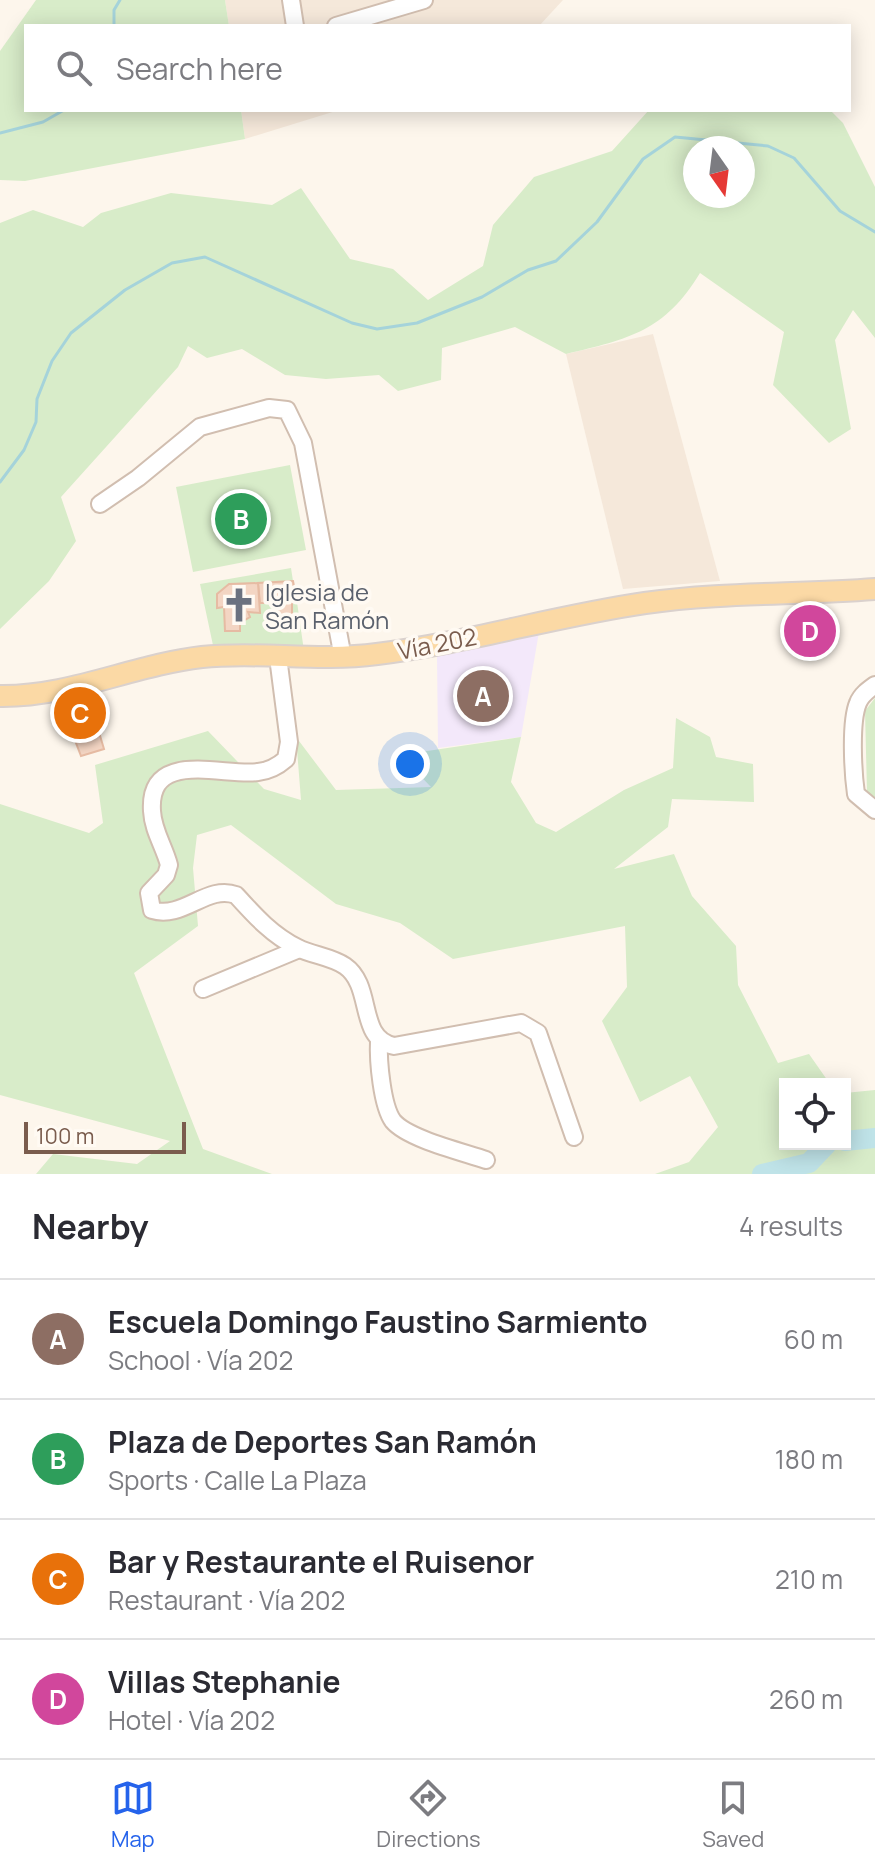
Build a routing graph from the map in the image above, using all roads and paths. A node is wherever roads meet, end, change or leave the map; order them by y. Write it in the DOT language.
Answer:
graph roads {
  1 [pos="291,0"];
  2 [pos="424,0"];
  3 [pos="295,24"];
  4 [pos="343,24"];
  5 [pos="100,504"];
  6 [pos="875,589"];
  7 [pos="278,657"];
  8 [pos="343,658"];
  9 [pos="875,685"];
  10 [pos="0,696"];
  11 [pos="875,810"];
  12 [pos="299,949"];
  13 [pos="203,989"];
  14 [pos="379,1041"];
  15 [pos="574,1137"];
  16 [pos="486,1160"];
  1 -- 3 [label="street"];
  2 -- 4 [label="street"];
  5 -- 8 [label="street"];
  6 -- 8 [label="main road, Vía 202"];
  7 -- 8 [label="main road, Vía 202"];
  7 -- 10 [label="main road, Vía 202"];
  7 -- 12 [label="street"];
  9 -- 11 [label="street"];
  12 -- 13 [label="street"];
  12 -- 14 [label="street"];
  14 -- 15 [label="street"];
  14 -- 16 [label="street"];
}
